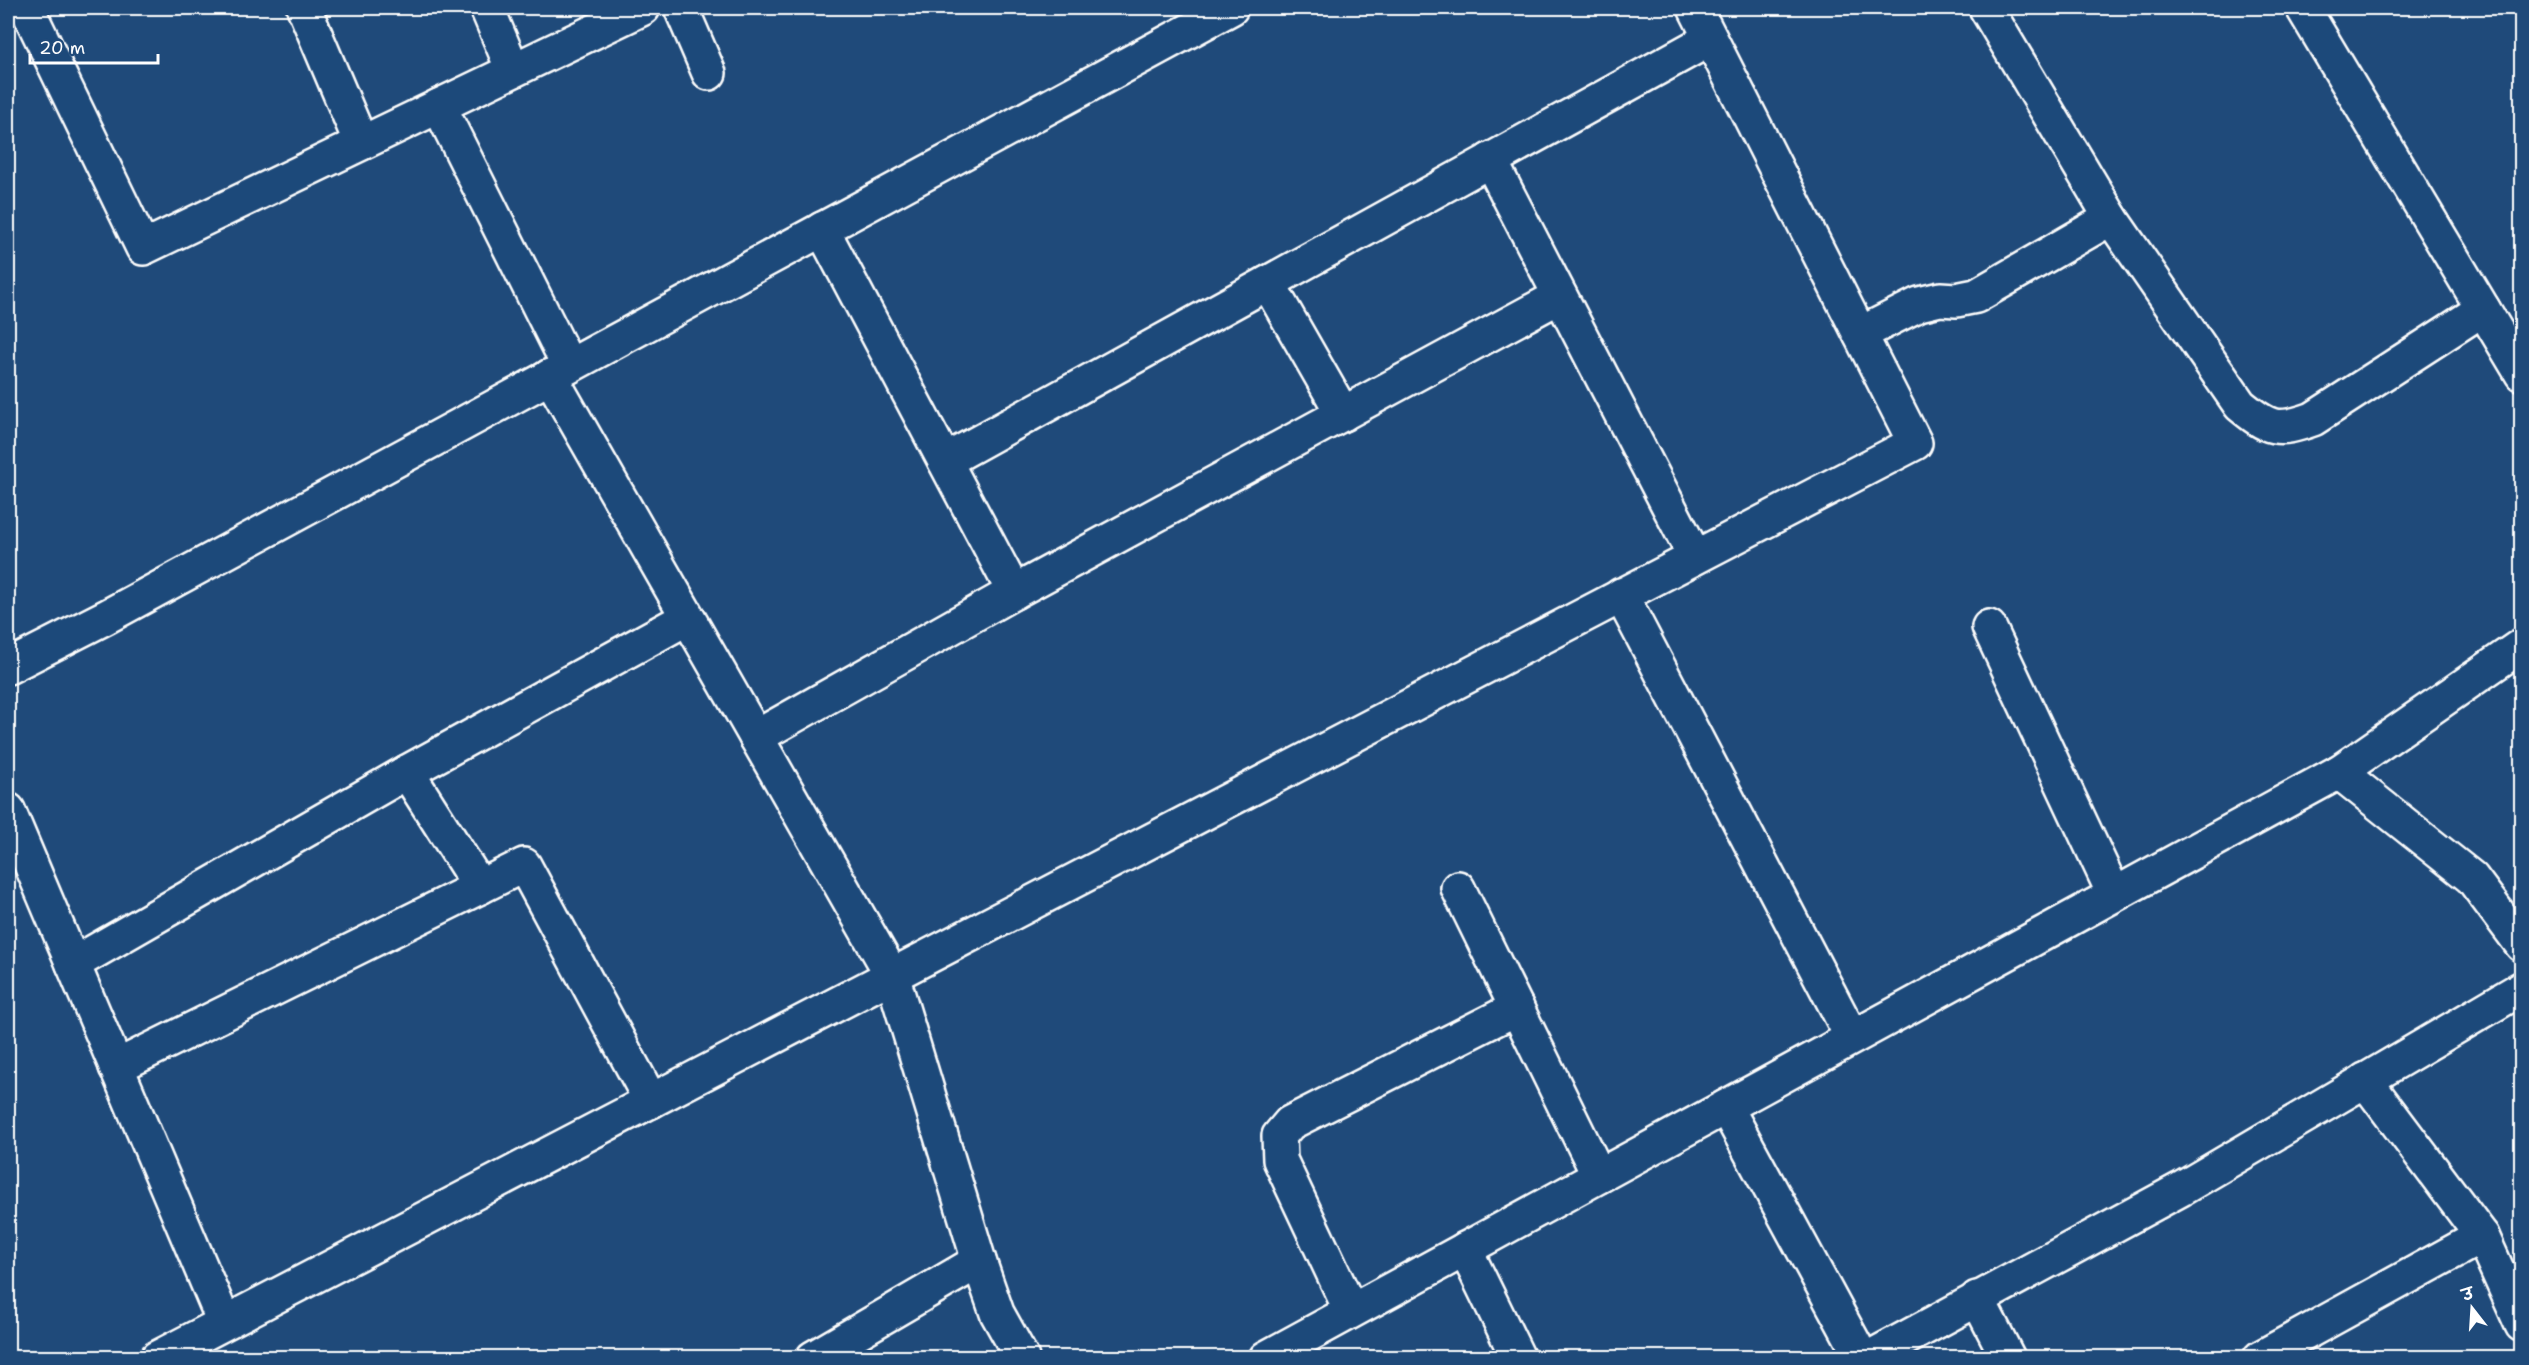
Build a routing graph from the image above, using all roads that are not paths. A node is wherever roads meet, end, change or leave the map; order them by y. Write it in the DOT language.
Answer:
graph roads {
  1 [pos="27,8"];
  2 [pos="304,8"];
  3 [pos="487,8"];
  4 [pos="643,8"];
  5 [pos="681,8"];
  6 [pos="1231,8"];
  7 [pos="1695,8"];
  8 [pos="1986,8"];
  9 [pos="2303,8"];
  10 [pos="1710,39"];
  11 [pos="513,70"];
  12 [pos="710,73"];
  13 [pos="439,106"];
  14 [pos="361,143"];
  15 [pos="1490,160"];
  16 [pos="2111,218"];
  17 [pos="822,229"];
  18 [pos="1268,283"];
  19 [pos="1560,296"];
  20 [pos="2482,309"];
  21 [pos="1860,334"];
  22 [pos="559,371"];
  23 [pos="2522,374"];
  24 [pos="1343,414"];
  25 [pos="945,461"];
  26 [pos="1695,557"];
  27 [pos="1014,592"];
  28 [pos="1621,595"];
  29 [pos="687,618"];
  30 [pos="1989,627"];
  31 [pos="2522,645"];
  32 [pos="8,667"];
  33 [pos="756,738"];
  34 [pos="407,772"];
  35 [pos="2339,772"];
  36 [pos="8,810"];
  37 [pos="480,887"];
  38 [pos="1458,888"];
  39 [pos="2114,894"];
  40 [pos="2522,945"];
  41 [pos="73,964"];
  42 [pos="892,975"];
  43 [pos="2522,988"];
  44 [pos="1516,1008"];
  45 [pos="1852,1037"];
  46 [pos="116,1067"];
  47 [pos="2365,1080"];
  48 [pos="651,1101"];
  49 [pos="1726,1107"];
  50 [pos="1599,1176"];
  51 [pos="2482,1236"];
  52 [pos="1465,1249"];
  53 [pos="979,1261"];
  54 [pos="1977,1298"];
  55 [pos="1351,1311"];
  56 [pos="224,1323"];
  57 [pos="2522,1325"];
  58 [pos="157,1358"];
  59 [pos="813,1358"];
  60 [pos="1022,1358"];
  61 [pos="1266,1358"];
  62 [pos="1518,1358"];
  63 [pos="1862,1358"];
  64 [pos="1869,1358"];
  65 [pos="2008,1358"];
  66 [pos="2260,1358"];
  1 -- 14 [label="street"];
  2 -- 14 [label="street"];
  3 -- 11 [label="street"];
  4 -- 11 [label="street"];
  5 -- 12 [label="street"];
  6 -- 17 [label="street"];
  7 -- 10 [label="street"];
  8 -- 16 [label="street"];
  9 -- 20 [label="street"];
  10 -- 15 [label="street"];
  10 -- 21 [label="street"];
  11 -- 13 [label="street"];
  13 -- 14 [label="street"];
  13 -- 22 [label="street"];
  15 -- 18 [label="street"];
  15 -- 19 [label="street"];
  16 -- 20 [label="street"];
  16 -- 21 [label="street"];
  17 -- 22 [label="street"];
  17 -- 25 [label="street"];
  18 -- 24 [label="street"];
  18 -- 25 [label="street"];
  19 -- 24 [label="street"];
  19 -- 26 [label="street"];
  20 -- 23 [label="street"];
  21 -- 26 [label="street"];
  22 -- 29 [label="street"];
  22 -- 32 [label="street"];
  24 -- 27 [label="street"];
  25 -- 27 [label="street"];
  26 -- 28 [label="street"];
  27 -- 33 [label="street"];
  28 -- 42 [label="street"];
  28 -- 45 [label="street"];
  29 -- 33 [label="street"];
  29 -- 34 [label="street"];
  30 -- 39 [label="street"];
  31 -- 35 [label="street"];
  33 -- 42 [label="street"];
  34 -- 37 [label="street"];
  34 -- 41 [label="street"];
  35 -- 39 [label="street"];
  35 -- 40 [label="street"];
  36 -- 41 [label="street"];
  37 -- 46 [label="street"];
  37 -- 48 [label="street"];
  38 -- 44 [label="street"];
  39 -- 45 [label="street"];
  41 -- 46 [label="street"];
  42 -- 48 [label="street"];
  42 -- 53 [label="street"];
  43 -- 47 [label="street"];
  44 -- 50 [label="street"];
  44 -- 55 [label="street"];
  45 -- 49 [label="street"];
  46 -- 56 [label="street"];
  47 -- 51 [label="street"];
  47 -- 54 [label="street"];
  48 -- 56 [label="street"];
  49 -- 50 [label="street"];
  49 -- 63 [label="street"];
  50 -- 52 [label="street"];
  51 -- 57 [label="street"];
  51 -- 66 [label="street"];
  52 -- 55 [label="street"];
  52 -- 62 [label="street"];
  53 -- 59 [label="street"];
  53 -- 60 [label="street"];
  54 -- 64 [label="street"];
  54 -- 65 [label="street"];
  55 -- 61 [label="street"];
  56 -- 58 [label="street"];
}
